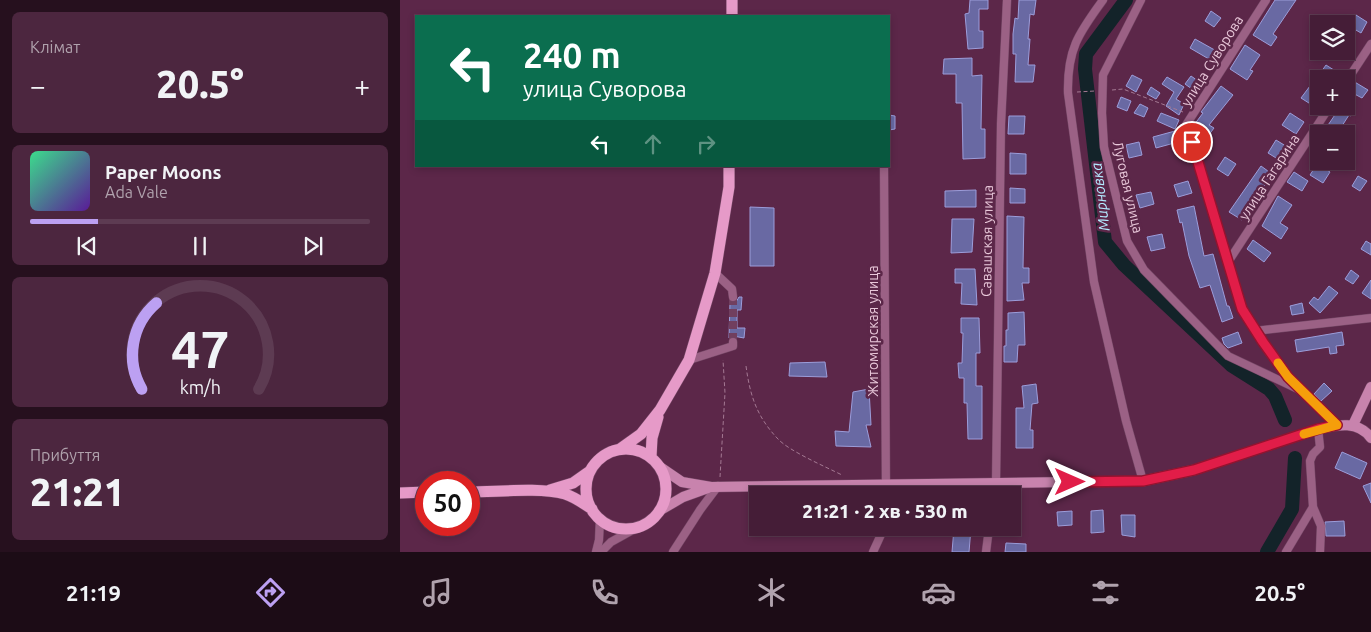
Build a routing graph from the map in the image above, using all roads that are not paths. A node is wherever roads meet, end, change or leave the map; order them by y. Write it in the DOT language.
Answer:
graph roads {
  1 [pos="732,0"];
  2 [pos="1006,0"];
  3 [pos="1103,0"];
  4 [pos="1141,0"];
  5 [pos="1266,0"];
  6 [pos="732,15"];
  7 [pos="1371,44"];
  8 [pos="1354,70"];
  9 [pos="1324,115"];
  10 [pos="729,167"];
  11 [pos="884,167"];
  12 [pos="1228,262"];
  13 [pos="715,273"];
  14 [pos="732,296"];
  15 [pos="1371,318"];
  16 [pos="1255,331"];
  17 [pos="733,342"];
  18 [pos="689,360"];
  19 [pos="1371,387"];
  20 [pos="1304,392"];
  21 [pos="660,410"];
  22 [pos="1337,425"];
  23 [pos="1353,426"];
  24 [pos="1318,429"];
  25 [pos="1371,438"];
  26 [pos="620,449"];
  27 [pos="651,457"];
  28 [pos="660,467"];
  29 [pos="590,471"];
  30 [pos="1143,481"];
  31 [pos="996,483"];
  32 [pos="886,484"];
  33 [pos="715,486"];
  34 [pos="996,486"];
  35 [pos="546,491"];
  36 [pos="415,492"];
  37 [pos="480,492"];
  38 [pos="400,493"];
  39 [pos="1313,507"];
  40 [pos="659,511"];
  41 [pos="596,514"];
  42 [pos="638,527"];
  43 [pos="880,536"];
  44 [pos="988,536"];
  45 [pos="596,552"];
  46 [pos="601,552"];
  47 [pos="673,552"];
  48 [pos="873,552"];
  49 [pos="986,552"];
  50 [pos="1286,552"];
  51 [pos="1320,552"];
  1 -- 6 [label="highway"];
  2 -- 31 [label="street, Савашская улица"];
  3 -- 30 [label="street"];
  4 -- 20 [label="street, Луговая улица"];
  5 -- 12 [label="street, улица Суворова"];
  7 -- 8 [label="street"];
  9 -- 12 [label="street, улица Гагарина"];
  10 -- 13 [label="highway"];
  11 -- 32 [label="street, Житомирская улица"];
  12 -- 16 [label="street, улица Суворова"];
  13 -- 14 [label="street"];
  13 -- 18 [label="highway"];
  15 -- 16 [label="street"];
  16 -- 20 [label="street, улица Суворова"];
  17 -- 18 [label="street"];
  18 -- 21 [label="highway"];
  19 -- 23 [label="main road"];
  20 -- 22 [label="street, улица Суворова"];
  21 -- 26 [label="highway"];
  21 -- 27 [label="highway"];
  22 -- 23 [label="main road"];
  22 -- 24 [label="main road"];
  23 -- 25 [label="main road"];
  24 -- 30 [label="main road"];
  24 -- 39 [label="street"];
  26 -- 27 [label="highway"];
  26 -- 29 [label="highway"];
  27 -- 28 [label="highway"];
  28 -- 33 [label="main road"];
  28 -- 40 [label="highway"];
  29 -- 35 [label="highway"];
  29 -- 41 [label="highway"];
  30 -- 31 [label="main road"];
  31 -- 32 [label="main road"];
  31 -- 34 [label="street, Савашская улица"];
  32 -- 33 [label="main road"];
  33 -- 40 [label="main road"];
  33 -- 47 [label="street"];
  35 -- 37 [label="highway"];
  35 -- 41 [label="highway"];
  36 -- 38 [label="highway"];
  39 -- 50 [label="street"];
  39 -- 51 [label="street"];
  40 -- 42 [label="highway"];
  41 -- 42 [label="highway"];
  41 -- 45 [label="street"];
  42 -- 46 [label="street"];
  43 -- 48 [label="street"];
  44 -- 49 [label="street"];
}
